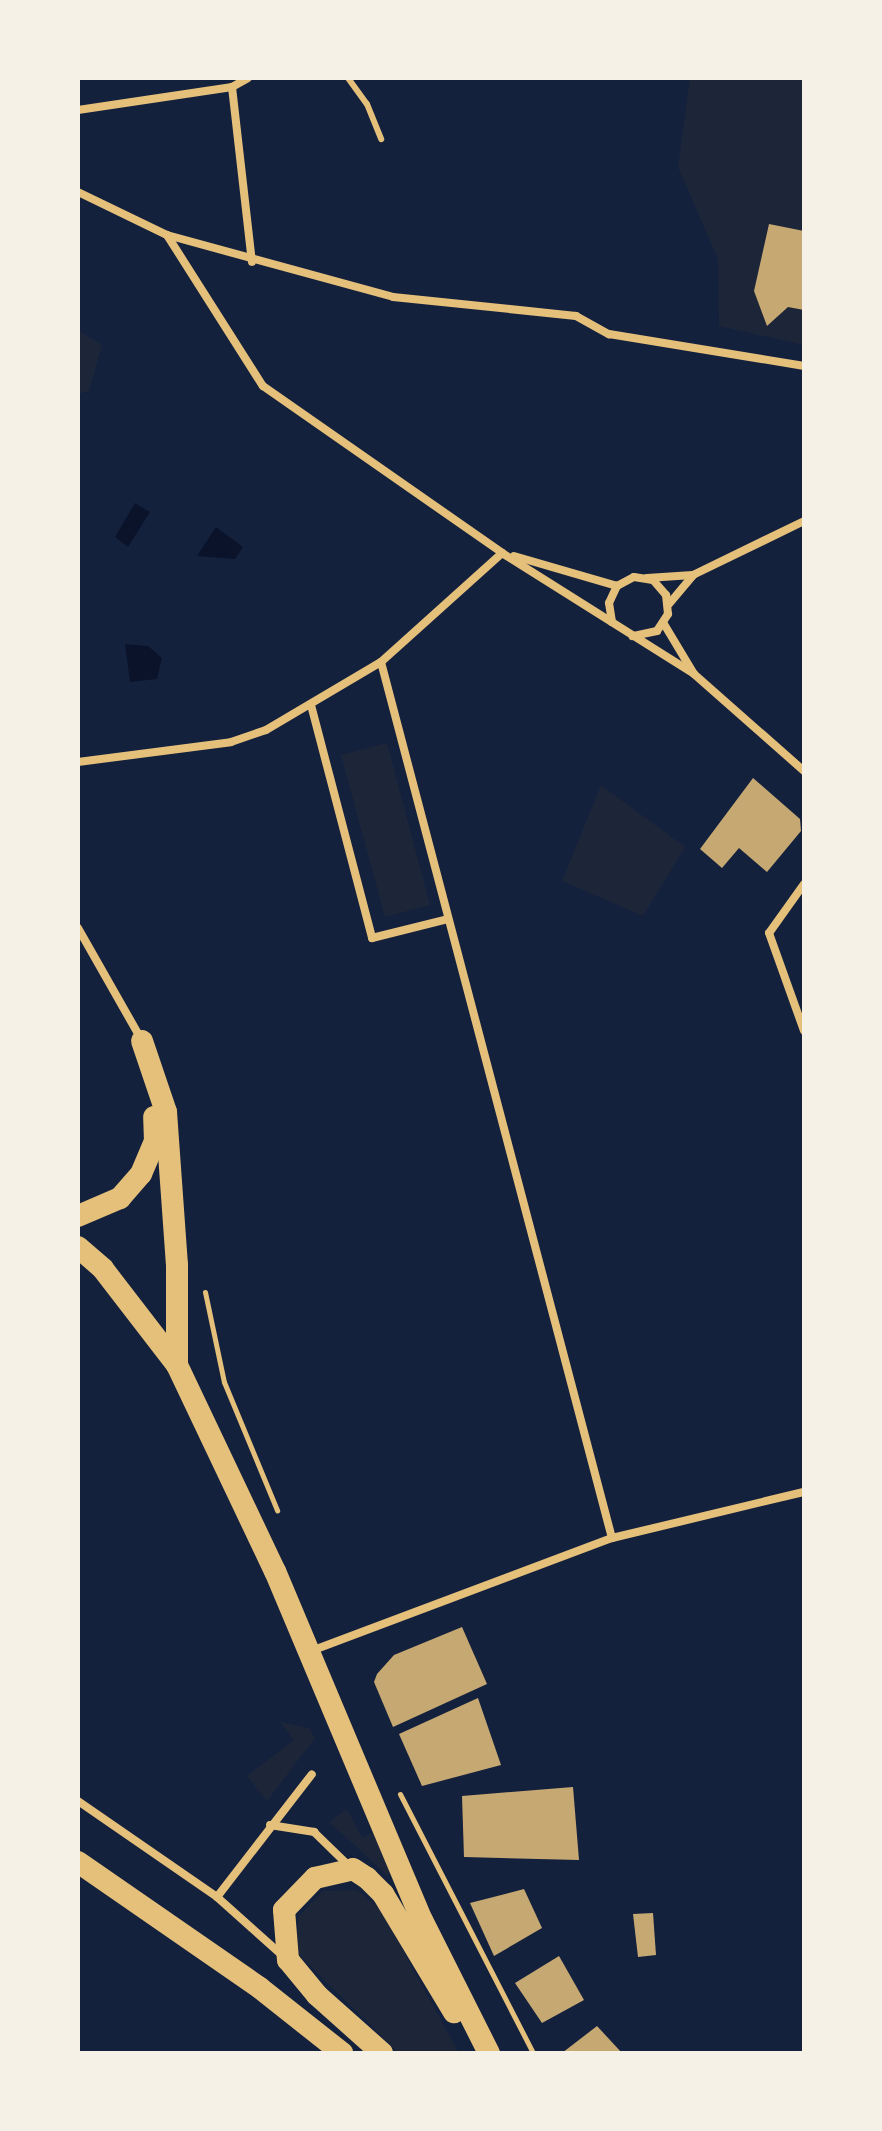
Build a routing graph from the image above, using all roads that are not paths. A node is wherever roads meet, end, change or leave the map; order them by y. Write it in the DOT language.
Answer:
graph roads {
  1 [pos="248,78"];
  2 [pos="348,78"];
  3 [pos="232,87"];
  4 [pos="78,110"];
  5 [pos="381,139"];
  6 [pos="78,192"];
  7 [pos="167,235"];
  8 [pos="252,262"];
  9 [pos="804,366"];
  10 [pos="804,521"];
  11 [pos="502,553"];
  12 [pos="693,575"];
  13 [pos="647,578"];
  14 [pos="617,586"];
  15 [pos="669,604"];
  16 [pos="613,622"];
  17 [pos="664,624"];
  18 [pos="628,635"];
  19 [pos="381,662"];
  20 [pos="694,674"];
  21 [pos="311,705"];
  22 [pos="78,762"];
  23 [pos="804,771"];
  24 [pos="804,884"];
  25 [pos="448,919"];
  26 [pos="78,928"];
  27 [pos="804,1031"];
  28 [pos="142,1041"];
  29 [pos="78,1216"];
  30 [pos="78,1247"];
  31 [pos="177,1365"];
  32 [pos="804,1492"];
  33 [pos="612,1538"];
  34 [pos="308,1651"];
  35 [pos="312,1774"];
  36 [pos="78,1801"];
  37 [pos="270,1825"];
  38 [pos="78,1862"];
  39 [pos="353,1869"];
  40 [pos="217,1897"];
  41 [pos="288,1960"];
  42 [pos="342,2053"];
  43 [pos="382,2053"];
  44 [pos="479,2053"];
  45 [pos="489,2053"];
  1 -- 3 [label="street"];
  2 -- 5 [label="lane"];
  3 -- 4 [label="street"];
  3 -- 8 [label="street"];
  6 -- 7 [label="street"];
  7 -- 8 [label="street"];
  7 -- 11 [label="street"];
  8 -- 9 [label="street"];
  10 -- 12 [label="street"];
  11 -- 14 [label="street"];
  11 -- 16 [label="street"];
  11 -- 19 [label="street"];
  12 -- 13 [label="street"];
  12 -- 15 [label="street"];
  13 -- 14 [label="street"];
  13 -- 15 [label="street"];
  14 -- 16 [label="street"];
  15 -- 17 [label="street"];
  16 -- 18 [label="street"];
  17 -- 18 [label="street"];
  17 -- 20 [label="street"];
  18 -- 20 [label="street"];
  19 -- 21 [label="street"];
  19 -- 25 [label="street"];
  20 -- 23 [label="street"];
  21 -- 22 [label="street"];
  21 -- 25 [label="street"];
  24 -- 27 [label="street"];
  25 -- 33 [label="street"];
  26 -- 28 [label="street"];
  28 -- 29 [label="highway"];
  28 -- 31 [label="highway"];
  30 -- 31 [label="highway"];
  31 -- 34 [label="highway"];
  32 -- 33 [label="street"];
  33 -- 34 [label="street"];
  34 -- 45 [label="highway"];
  35 -- 37 [label="street"];
  36 -- 40 [label="street"];
  37 -- 39 [label="street"];
  37 -- 40 [label="street"];
  38 -- 42 [label="highway"];
  39 -- 41 [label="highway"];
  39 -- 44 [label="highway"];
  40 -- 41 [label="street"];
  41 -- 43 [label="highway"];
}
